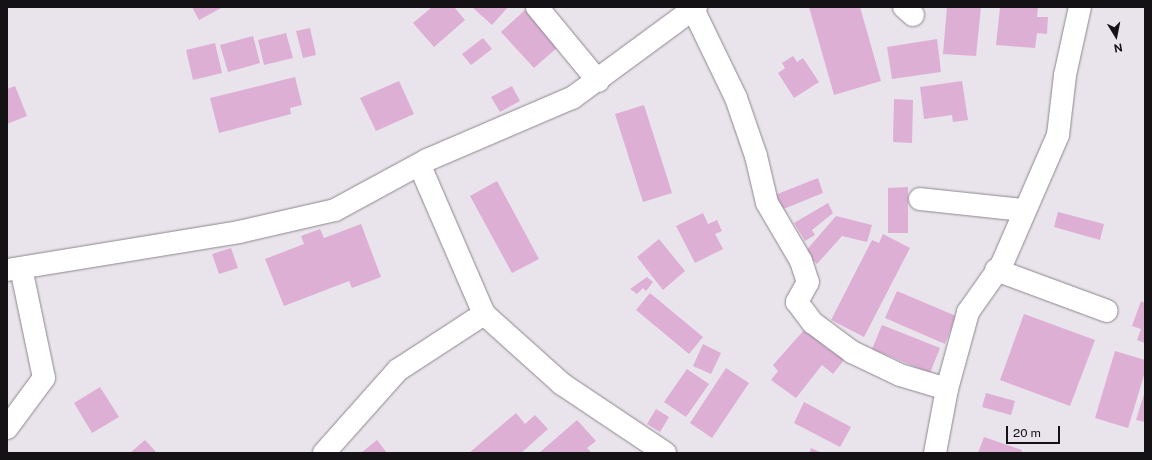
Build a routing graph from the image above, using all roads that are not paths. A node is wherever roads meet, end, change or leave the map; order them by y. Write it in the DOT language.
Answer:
graph roads {
  1 [pos="537,7"];
  2 [pos="1080,7"];
  3 [pos="695,8"];
  4 [pos="598,81"];
  5 [pos="420,166"];
  6 [pos="920,199"];
  7 [pos="1023,210"];
  8 [pos="14,269"];
  9 [pos="996,270"];
  10 [pos="1106,311"];
  11 [pos="484,314"];
  12 [pos="947,390"];
  13 [pos="7,428"];
  14 [pos="324,453"];
  15 [pos="665,453"];
  16 [pos="935,453"];
  1 -- 4 [label="street"];
  2 -- 7 [label="street"];
  3 -- 4 [label="street"];
  3 -- 12 [label="street"];
  4 -- 5 [label="street"];
  5 -- 8 [label="street"];
  5 -- 11 [label="street"];
  6 -- 7 [label="street"];
  7 -- 9 [label="street"];
  8 -- 13 [label="street"];
  9 -- 10 [label="street"];
  9 -- 12 [label="street"];
  11 -- 14 [label="street"];
  11 -- 15 [label="street"];
  12 -- 16 [label="street"];
}
